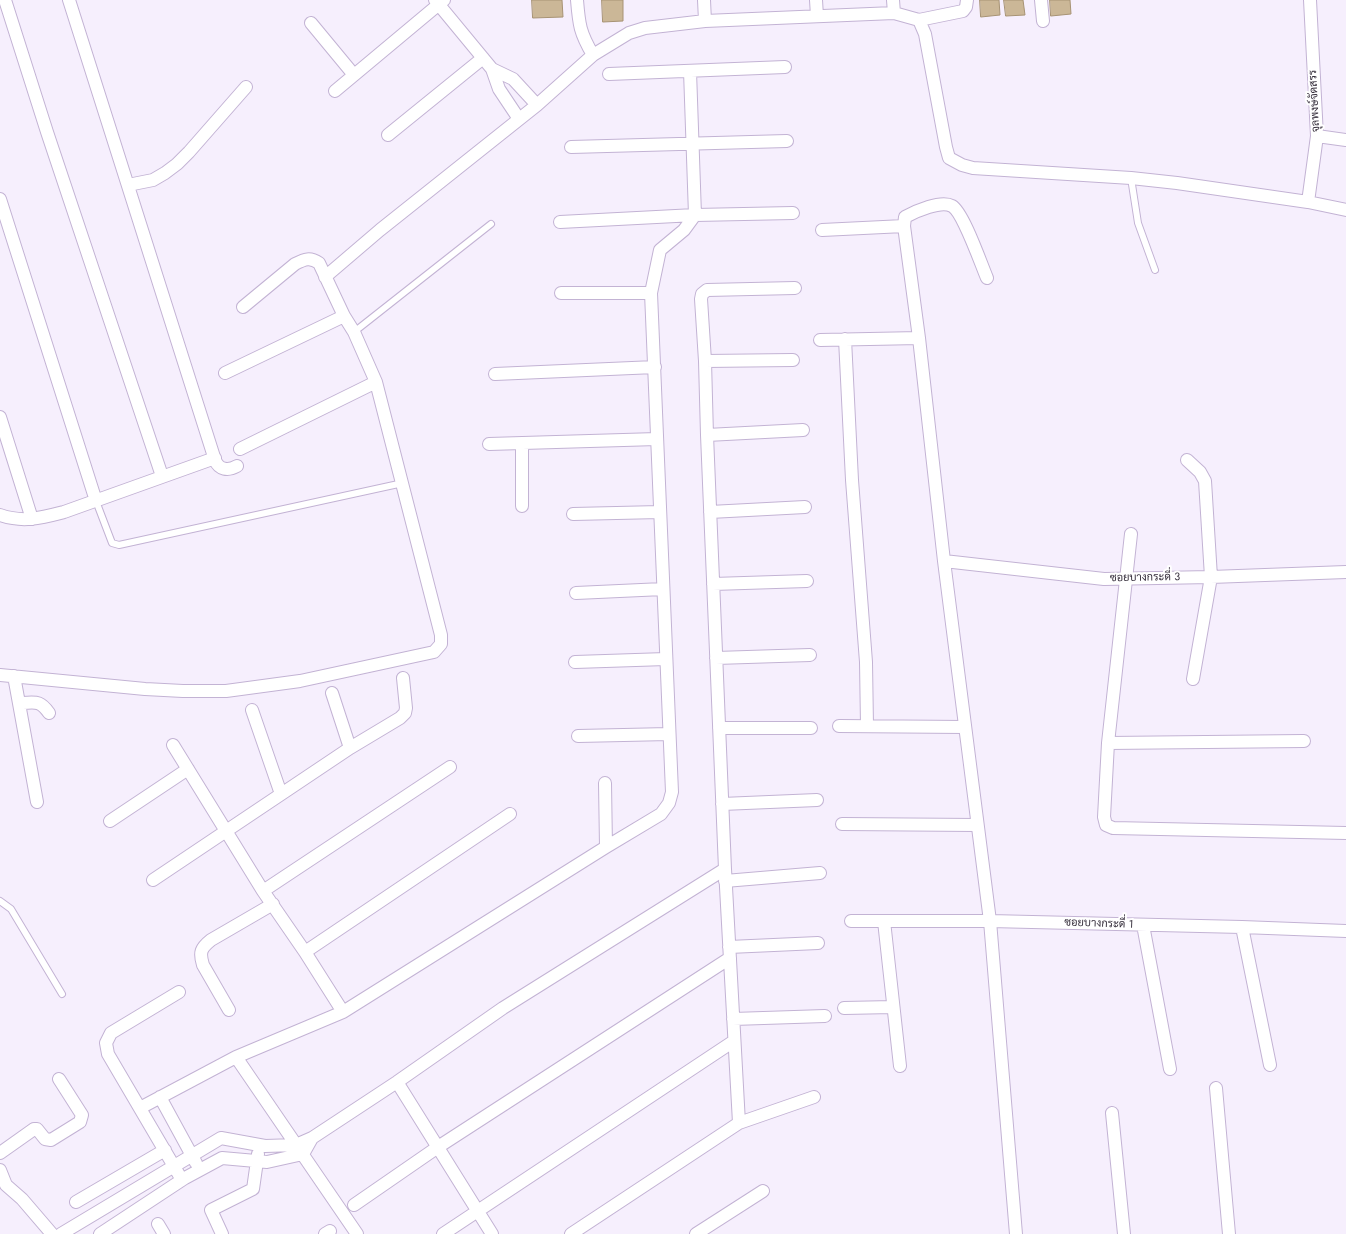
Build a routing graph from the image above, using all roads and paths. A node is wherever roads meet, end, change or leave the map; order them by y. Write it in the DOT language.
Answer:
graph roads {
  1 [pos="5,0"];
  2 [pos="69,0"];
  3 [pos="577,0"];
  4 [pos="704,0"];
  5 [pos="816,0"];
  6 [pos="893,0"];
  7 [pos="967,0"];
  8 [pos="1041,0"];
  9 [pos="1310,0"];
  10 [pos="440,2"];
  11 [pos="894,13"];
  12 [pos="817,16"];
  13 [pos="919,20"];
  14 [pos="1043,20"];
  15 [pos="705,22"];
  16 [pos="311,23"];
  17 [pos="593,55"];
  18 [pos="483,58"];
  19 [pos="785,66"];
  20 [pos="492,69"];
  21 [pos="690,71"];
  22 [pos="609,74"];
  23 [pos="354,75"];
  24 [pos="246,87"];
  25 [pos="335,91"];
  26 [pos="537,105"];
  27 [pos="519,119"];
  28 [pos="388,135"];
  29 [pos="1317,136"];
  30 [pos="787,140"];
  31 [pos="1346,140"];
  32 [pos="692,143"];
  33 [pos="570,147"];
  34 [pos="1131,178"];
  35 [pos="128,185"];
  36 [pos="0,199"];
  37 [pos="1308,202"];
  38 [pos="1346,210"];
  39 [pos="793,213"];
  40 [pos="695,215"];
  41 [pos="560,222"];
  42 [pos="491,224"];
  43 [pos="904,226"];
  44 [pos="822,230"];
  45 [pos="1155,270"];
  46 [pos="325,277"];
  47 [pos="987,278"];
  48 [pos="795,288"];
  49 [pos="651,292"];
  50 [pos="561,293"];
  51 [pos="243,307"];
  52 [pos="344,316"];
  53 [pos="354,332"];
  54 [pos="919,338"];
  55 [pos="845,339"];
  56 [pos="820,340"];
  57 [pos="705,360"];
  58 [pos="793,360"];
  59 [pos="654,367"];
  60 [pos="225,373"];
  61 [pos="495,374"];
  62 [pos="376,382"];
  63 [pos="0,417"];
  64 [pos="803,430"];
  65 [pos="707,435"];
  66 [pos="657,439"];
  67 [pos="522,443"];
  68 [pos="489,444"];
  69 [pos="240,449"];
  70 [pos="214,458"];
  71 [pos="1187,460"];
  72 [pos="237,466"];
  73 [pos="162,476"];
  74 [pos="403,483"];
  75 [pos="96,500"];
  76 [pos="522,506"];
  77 [pos="805,507"];
  78 [pos="660,512"];
  79 [pos="710,512"];
  80 [pos="573,514"];
  81 [pos="0,515"];
  82 [pos="32,519"];
  83 [pos="1131,534"];
  84 [pos="944,561"];
  85 [pos="1346,572"];
  86 [pos="1211,577"];
  87 [pos="1125,579"];
  88 [pos="807,580"];
  89 [pos="713,584"];
  90 [pos="663,589"];
  91 [pos="576,593"];
  92 [pos="810,655"];
  93 [pos="716,658"];
  94 [pos="666,660"];
  95 [pos="575,662"];
  96 [pos="0,675"];
  97 [pos="14,676"];
  98 [pos="403,678"];
  99 [pos="1193,679"];
  100 [pos="332,693"];
  101 [pos="19,703"];
  102 [pos="252,710"];
  103 [pos="49,714"];
  104 [pos="838,726"];
  105 [pos="867,726"];
  106 [pos="966,727"];
  107 [pos="719,728"];
  108 [pos="811,728"];
  109 [pos="669,734"];
  110 [pos="578,736"];
  111 [pos="1304,742"];
  112 [pos="1108,743"];
  113 [pos="173,745"];
  114 [pos="350,748"];
  115 [pos="450,767"];
  116 [pos="188,769"];
  117 [pos="605,783"];
  118 [pos="281,794"];
  119 [pos="816,800"];
  120 [pos="37,802"];
  121 [pos="722,804"];
  122 [pos="510,814"];
  123 [pos="110,821"];
  124 [pos="842,824"];
  125 [pos="978,825"];
  126 [pos="227,831"];
  127 [pos="1346,833"];
  128 [pos="606,847"];
  129 [pos="820,873"];
  130 [pos="725,875"];
  131 [pos="153,880"];
  132 [pos="263,891"];
  133 [pos="0,901"];
  134 [pos="273,904"];
  135 [pos="851,921"];
  136 [pos="884,921"];
  137 [pos="990,921"];
  138 [pos="1143,925"];
  139 [pos="1242,926"];
  140 [pos="1346,931"];
  141 [pos="818,943"];
  142 [pos="305,952"];
  143 [pos="729,952"];
  144 [pos="178,992"];
  145 [pos="62,994"];
  146 [pos="893,1007"];
  147 [pos="844,1008"];
  148 [pos="229,1010"];
  149 [pos="343,1012"];
  150 [pos="825,1016"];
  151 [pos="733,1019"];
  152 [pos="734,1041"];
  153 [pos="236,1057"];
  154 [pos="1270,1065"];
  155 [pos="900,1066"];
  156 [pos="1170,1069"];
  157 [pos="59,1079"];
  158 [pos="397,1082"];
  159 [pos="1216,1088"];
  160 [pos="160,1097"];
  161 [pos="814,1097"];
  162 [pos="140,1108"];
  163 [pos="1112,1112"];
  164 [pos="738,1123"];
  165 [pos="258,1145"];
  166 [pos="438,1147"];
  167 [pos="165,1150"];
  168 [pos="299,1150"];
  169 [pos="0,1153"];
  170 [pos="192,1156"];
  171 [pos="258,1161"];
  172 [pos="174,1165"];
  173 [pos="200,1169"];
  174 [pos="0,1170"];
  175 [pos="182,1180"];
  176 [pos="3,1189"];
  177 [pos="763,1191"];
  178 [pos="76,1202"];
  179 [pos="354,1205"];
  180 [pos="478,1211"];
  181 [pos="703,1232"];
  182 [pos="52,1234"];
  183 [pos="61,1234"];
  184 [pos="100,1234"];
  185 [pos="222,1234"];
  186 [pos="357,1234"];
  187 [pos="443,1234"];
  188 [pos="492,1234"];
  189 [pos="571,1234"];
  190 [pos="1016,1234"];
  191 [pos="1124,1234"];
  192 [pos="1229,1234"];
  1 -- 73 [label="street"];
  2 -- 35 [label="street"];
  3 -- 17 [label="street"];
  4 -- 15 [label="street"];
  5 -- 12 [label="street"];
  6 -- 11 [label="street"];
  7 -- 13 [label="street"];
  8 -- 14 [label="street"];
  9 -- 29 [label="street, จุลพงษ์จัดสรร"];
  10 -- 18 [label="street"];
  10 -- 23 [label="street"];
  11 -- 12 [label="street"];
  11 -- 13 [label="street"];
  12 -- 15 [label="street"];
  13 -- 34 [label="street"];
  15 -- 17 [label="street"];
  16 -- 23 [label="street"];
  17 -- 26 [label="street"];
  18 -- 20 [label="street"];
  18 -- 28 [label="street"];
  19 -- 21 [label="street"];
  20 -- 26 [label="street"];
  20 -- 27 [label="street"];
  21 -- 22 [label="street"];
  21 -- 32 [label="street"];
  23 -- 25 [label="street"];
  24 -- 35 [label="street"];
  26 -- 27 [label="street"];
  27 -- 46 [label="street"];
  29 -- 31 [label="street"];
  29 -- 37 [label="street, จุลพงษ์จัดสรร"];
  30 -- 32 [label="street"];
  32 -- 33 [label="street"];
  32 -- 40 [label="street"];
  34 -- 37 [label="street"];
  34 -- 45 [label="lane"];
  35 -- 70 [label="street"];
  36 -- 75 [label="street"];
  37 -- 38 [label="street"];
  39 -- 40 [label="street"];
  40 -- 41 [label="street"];
  40 -- 49 [label="street"];
  42 -- 53 [label="lane"];
  43 -- 44 [label="street"];
  43 -- 47 [label="street"];
  43 -- 54 [label="street"];
  46 -- 51 [label="street"];
  46 -- 52 [label="street"];
  48 -- 57 [label="street"];
  49 -- 50 [label="street"];
  49 -- 59 [label="street"];
  52 -- 53 [label="street"];
  52 -- 60 [label="street"];
  53 -- 62 [label="street"];
  54 -- 55 [label="street"];
  54 -- 84 [label="street"];
  55 -- 56 [label="street"];
  55 -- 105 [label="street"];
  57 -- 58 [label="street"];
  57 -- 65 [label="street"];
  59 -- 61 [label="street"];
  59 -- 66 [label="street"];
  62 -- 69 [label="street"];
  62 -- 74 [label="street"];
  63 -- 82 [label="street"];
  64 -- 65 [label="street"];
  65 -- 79 [label="street"];
  66 -- 67 [label="street"];
  66 -- 78 [label="street"];
  67 -- 68 [label="street"];
  67 -- 76 [label="street"];
  70 -- 72 [label="street"];
  70 -- 73 [label="street"];
  71 -- 86 [label="street"];
  73 -- 75 [label="street"];
  74 -- 75 [label="lane"];
  74 -- 97 [label="street"];
  75 -- 82 [label="street"];
  77 -- 79 [label="street"];
  78 -- 80 [label="street"];
  78 -- 90 [label="street"];
  79 -- 89 [label="street"];
  81 -- 82 [label="street"];
  83 -- 87 [label="street"];
  84 -- 87 [label="street, ซอยบางกระดี่ 3"];
  84 -- 106 [label="street"];
  85 -- 86 [label="street, ซอยบางกระดี่ 3"];
  86 -- 87 [label="street, ซอยบางกระดี่ 3"];
  86 -- 99 [label="street"];
  87 -- 112 [label="street"];
  88 -- 89 [label="street"];
  89 -- 93 [label="street"];
  90 -- 91 [label="street"];
  90 -- 94 [label="street"];
  92 -- 93 [label="street"];
  93 -- 107 [label="street"];
  94 -- 95 [label="street"];
  94 -- 109 [label="street"];
  96 -- 97 [label="street"];
  97 -- 101 [label="street"];
  98 -- 114 [label="street"];
  100 -- 114 [label="street"];
  101 -- 103 [label="street"];
  101 -- 120 [label="street"];
  102 -- 118 [label="street"];
  104 -- 105 [label="street"];
  105 -- 106 [label="street"];
  106 -- 125 [label="street"];
  107 -- 108 [label="street"];
  107 -- 121 [label="street"];
  109 -- 110 [label="street"];
  109 -- 128 [label="street"];
  111 -- 112 [label="street"];
  112 -- 127 [label="street"];
  113 -- 116 [label="street"];
  114 -- 118 [label="street"];
  115 -- 132 [label="street"];
  116 -- 123 [label="street"];
  116 -- 126 [label="street"];
  117 -- 128 [label="street"];
  118 -- 126 [label="street"];
  119 -- 121 [label="street"];
  121 -- 130 [label="street"];
  122 -- 142 [label="street"];
  124 -- 125 [label="street"];
  125 -- 137 [label="street"];
  126 -- 131 [label="street"];
  126 -- 132 [label="street"];
  128 -- 149 [label="street"];
  129 -- 130 [label="street"];
  130 -- 143 [label="street"];
  130 -- 158 [label="street"];
  132 -- 134 [label="street"];
  133 -- 145 [label="lane"];
  134 -- 142 [label="street"];
  134 -- 148 [label="street"];
  135 -- 136 [label="street, ซอยบางกระดี่ 1"];
  136 -- 137 [label="street, ซอยบางกระดี่ 1"];
  136 -- 146 [label="street"];
  137 -- 138 [label="street, ซอยบางกระดี่ 1"];
  137 -- 190 [label="street"];
  138 -- 139 [label="street, ซอยบางกระดี่ 1"];
  138 -- 156 [label="street"];
  139 -- 140 [label="street, ซอยบางกระดี่ 1"];
  139 -- 154 [label="street"];
  141 -- 143 [label="street"];
  142 -- 149 [label="street"];
  143 -- 151 [label="street"];
  143 -- 166 [label="street"];
  144 -- 162 [label="street"];
  146 -- 147 [label="street"];
  146 -- 155 [label="street"];
  149 -- 153 [label="street"];
  150 -- 151 [label="street"];
  151 -- 152 [label="street"];
  152 -- 164 [label="street"];
  152 -- 180 [label="street"];
  153 -- 160 [label="street"];
  153 -- 168 [label="street"];
  157 -- 169 [label="street"];
  158 -- 166 [label="street"];
  158 -- 168 [label="street"];
  159 -- 192 [label="street"];
  160 -- 162 [label="street"];
  160 -- 170 [label="street"];
  161 -- 164 [label="street"];
  162 -- 167 [label="street"];
  163 -- 191 [label="street"];
  164 -- 189 [label="street"];
  165 -- 168 [label="street"];
  165 -- 170 [label="street"];
  165 -- 171 [label="street"];
  166 -- 179 [label="street"];
  166 -- 180 [label="street"];
  167 -- 172 [label="street"];
  167 -- 178 [label="street"];
  168 -- 171 [label="street"];
  168 -- 186 [label="street"];
  170 -- 172 [label="street"];
  170 -- 173 [label="street"];
  171 -- 173 [label="street"];
  171 -- 185 [label="street"];
  172 -- 175 [label="street"];
  172 -- 183 [label="street"];
  173 -- 175 [label="street"];
  174 -- 176 [label="street"];
  175 -- 184 [label="street"];
  176 -- 182 [label="street"];
  177 -- 181 [label="street"];
  180 -- 187 [label="street"];
  180 -- 188 [label="street"];
}
